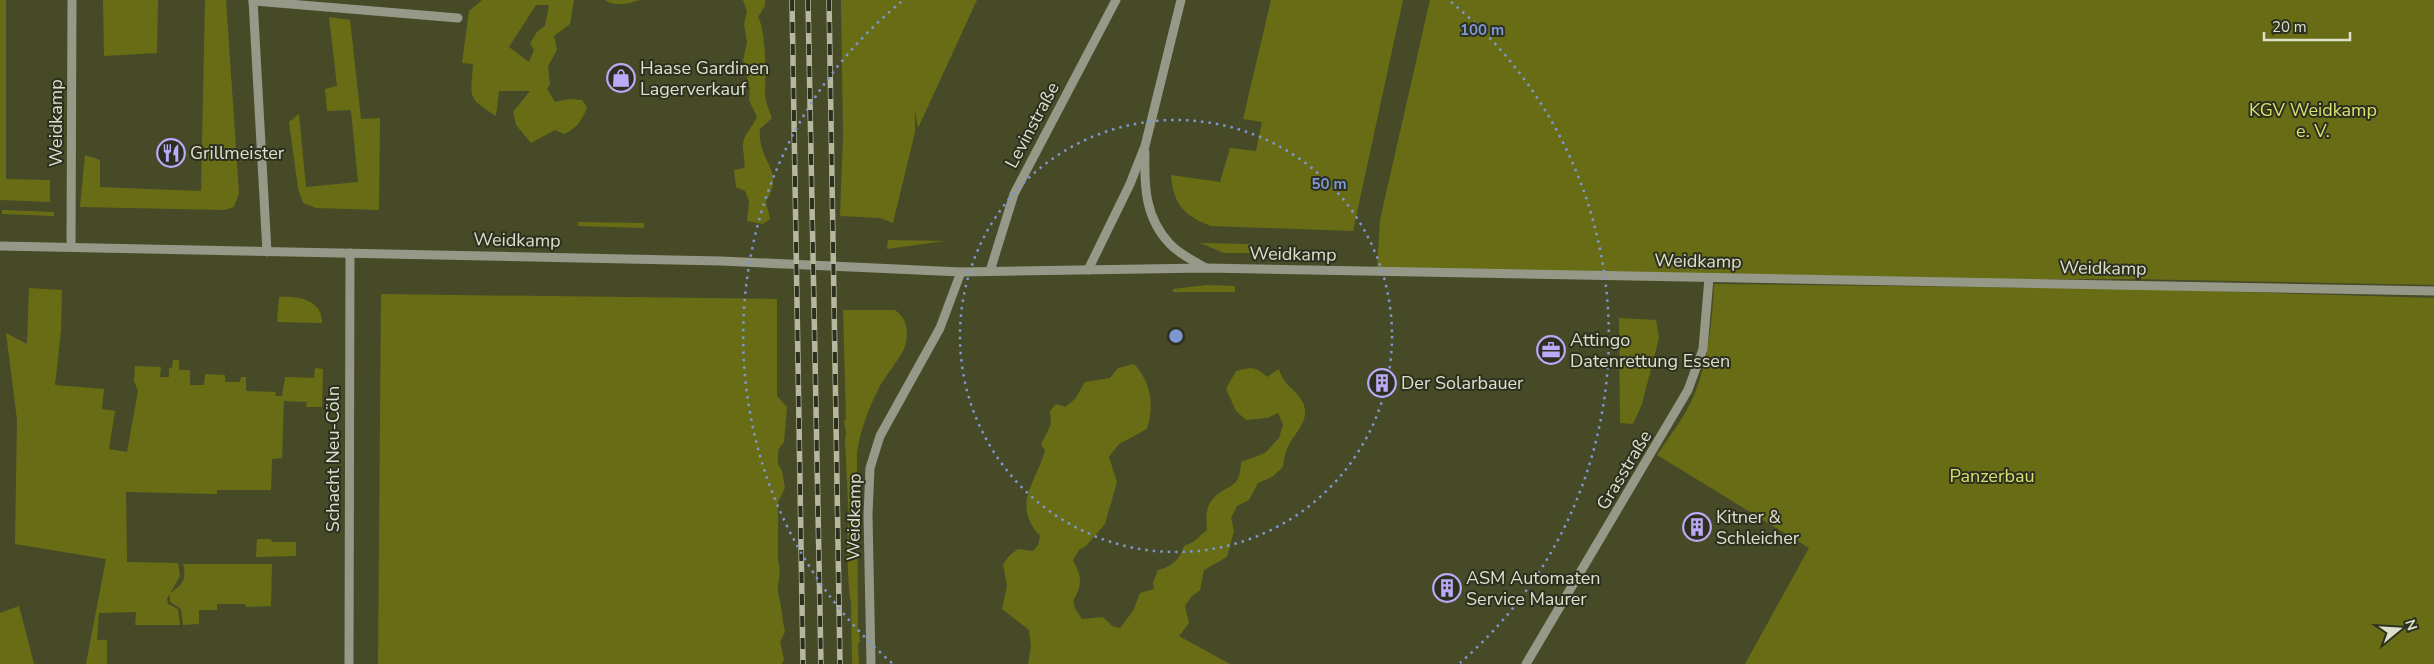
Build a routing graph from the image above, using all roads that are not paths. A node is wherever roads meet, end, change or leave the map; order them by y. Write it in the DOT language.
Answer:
graph roads {
  1 [pos="72,0"];
  2 [pos="253,0"];
  3 [pos="1116,0"];
  4 [pos="1181,0"];
  5 [pos="458,18"];
  6 [pos="1145,146"];
  7 [pos="0,246"];
  8 [pos="72,247"];
  9 [pos="267,252"];
  10 [pos="350,253"];
  11 [pos="1206,268"];
  12 [pos="1088,270"];
  13 [pos="990,271"];
  14 [pos="961,272"];
  15 [pos="1708,278"];
  16 [pos="2434,291"];
  17 [pos="349,664"];
  18 [pos="871,664"];
  19 [pos="1526,664"];
  1 -- 8 [label="street, Weidkamp"];
  2 -- 5 [label="street"];
  2 -- 9 [label="street"];
  3 -- 13 [label="street, Levinstraße"];
  4 -- 6 [label="street"];
  6 -- 11 [label="street"];
  6 -- 12 [label="street"];
  7 -- 8 [label="street, Weidkamp"];
  8 -- 9 [label="street, Weidkamp"];
  9 -- 10 [label="street, Weidkamp"];
  10 -- 14 [label="street, Weidkamp"];
  10 -- 17 [label="street, Schacht Neu-Cöln"];
  11 -- 12 [label="street, Weidkamp"];
  11 -- 15 [label="street, Weidkamp"];
  12 -- 13 [label="street, Weidkamp"];
  13 -- 14 [label="street, Weidkamp"];
  14 -- 18 [label="street, Weidkamp"];
  15 -- 16 [label="street, Weidkamp"];
  15 -- 19 [label="street, Grasstraße"];
}
